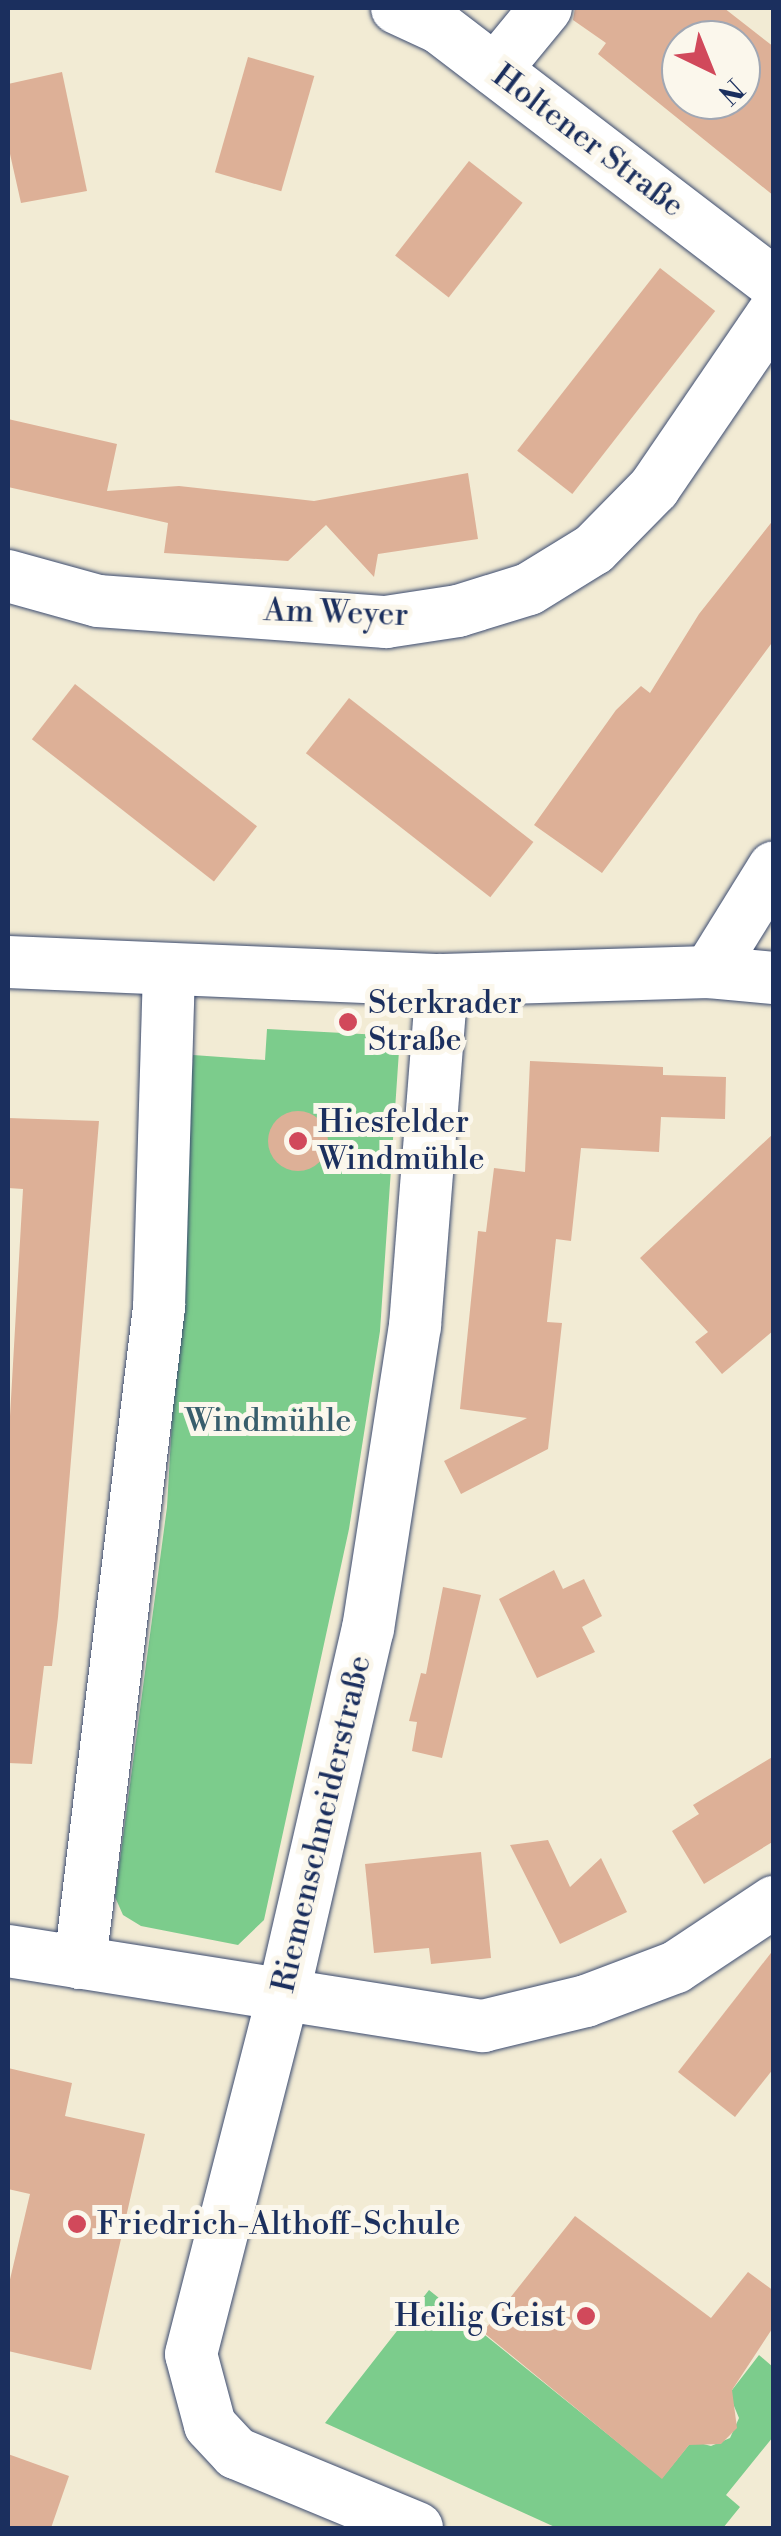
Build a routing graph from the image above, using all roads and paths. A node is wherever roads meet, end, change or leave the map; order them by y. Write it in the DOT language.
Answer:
graph roads {
  1 [pos="397,8"];
  2 [pos="546,8"];
  3 [pos="495,70"];
  4 [pos="774,283"];
  5 [pos="774,312"];
  6 [pos="8,576"];
  7 [pos="774,867"];
  8 [pos="8,962"];
  9 [pos="170,971"];
  10 [pos="708,972"];
  11 [pos="774,978"];
  12 [pos="442,980"];
  13 [pos="774,1902"];
  14 [pos="8,1951"];
  15 [pos="80,1963"];
  16 [pos="283,1996"];
  17 [pos="417,2528"];
  1 -- 3 [label="street, Holtener Straße"];
  2 -- 3 [label="street"];
  3 -- 4 [label="street, Holtener Straße"];
  5 -- 6 [label="street, Am Weyer"];
  7 -- 10 [label="street"];
  8 -- 9 [label="street"];
  9 -- 12 [label="street"];
  9 -- 15 [label="street"];
  10 -- 11 [label="street"];
  10 -- 12 [label="street"];
  12 -- 16 [label="street, Riemenschneiderstraße"];
  13 -- 16 [label="street"];
  14 -- 15 [label="street"];
  15 -- 16 [label="street"];
  16 -- 17 [label="street, Riemenschneiderstraße"];
}
